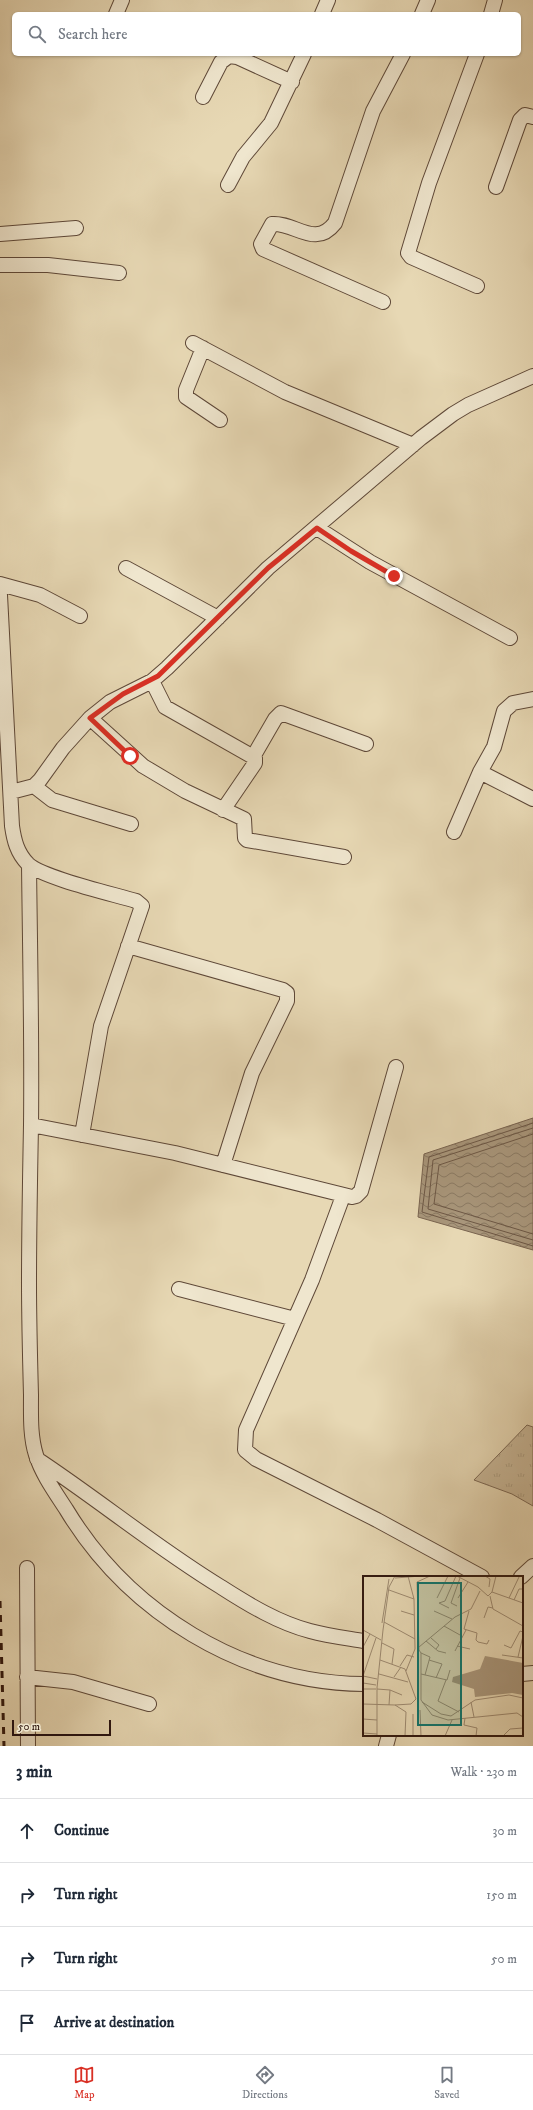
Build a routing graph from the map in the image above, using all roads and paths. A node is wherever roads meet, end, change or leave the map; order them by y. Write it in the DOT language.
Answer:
graph roads {
  1 [pos="122,0"];
  2 [pos="328,0"];
  3 [pos="428,0"];
  4 [pos="495,0"];
  5 [pos="117,12"];
  6 [pos="323,12"];
  7 [pos="423,12"];
  8 [pos="491,12"];
  9 [pos="303,56"];
  10 [pos="402,56"];
  11 [pos="476,56"];
  12 [pos="292,82"];
  13 [pos="203,97"];
  14 [pos="533,117"];
  15 [pos="228,184"];
  16 [pos="496,187"];
  17 [pos="76,228"];
  18 [pos="0,234"];
  19 [pos="0,265"];
  20 [pos="119,273"];
  21 [pos="477,286"];
  22 [pos="383,302"];
  23 [pos="533,376"];
  24 [pos="220,420"];
  25 [pos="413,445"];
  26 [pos="317,528"];
  27 [pos="126,568"];
  28 [pos="0,584"];
  29 [pos="0,596"];
  30 [pos="80,616"];
  31 [pos="218,618"];
  32 [pos="510,638"];
  33 [pos="152,681"];
  34 [pos="533,699"];
  35 [pos="90,718"];
  36 [pos="366,744"];
  37 [pos="253,757"];
  38 [pos="480,772"];
  39 [pos="34,786"];
  40 [pos="11,792"];
  41 [pos="533,799"];
  42 [pos="223,810"];
  43 [pos="130,824"];
  44 [pos="454,832"];
  45 [pos="344,856"];
  46 [pos="29,866"];
  47 [pos="128,946"];
  48 [pos="396,1067"];
  49 [pos="31,1125"];
  50 [pos="82,1135"];
  51 [pos="223,1165"];
  52 [pos="343,1196"];
  53 [pos="179,1289"];
  54 [pos="295,1319"];
  55 [pos="37,1459"];
  56 [pos="533,1566"];
  57 [pos="27,1568"];
  58 [pos="480,1576"];
  59 [pos="522,1576"];
  60 [pos="363,1641"];
  61 [pos="533,1673"];
  62 [pos="523,1674"];
  63 [pos="28,1677"];
  64 [pos="363,1684"];
  65 [pos="149,1704"];
  66 [pos="389,1736"];
  67 [pos="28,1746"];
  68 [pos="386,1746"];
  1 -- 5 [label="street"];
  2 -- 6 [label="street"];
  3 -- 7 [label="street"];
  4 -- 8 [label="street"];
  9 -- 12 [label="street"];
  10 -- 22 [label="street"];
  11 -- 21 [label="street"];
  12 -- 13 [label="street"];
  12 -- 15 [label="street"];
  14 -- 16 [label="street"];
  17 -- 18 [label="street"];
  19 -- 20 [label="street"];
  23 -- 25 [label="street"];
  24 -- 25 [label="street"];
  25 -- 26 [label="street"];
  26 -- 31 [label="street"];
  26 -- 32 [label="street"];
  27 -- 31 [label="street"];
  28 -- 30 [label="street"];
  29 -- 40 [label="street"];
  31 -- 33 [label="street"];
  33 -- 35 [label="street"];
  33 -- 37 [label="street"];
  34 -- 38 [label="street"];
  35 -- 39 [label="street"];
  35 -- 42 [label="street"];
  36 -- 37 [label="street"];
  37 -- 42 [label="street"];
  38 -- 41 [label="street"];
  38 -- 44 [label="street"];
  39 -- 40 [label="street"];
  39 -- 43 [label="street"];
  40 -- 46 [label="street"];
  42 -- 45 [label="street"];
  46 -- 47 [label="street"];
  46 -- 49 [label="street"];
  47 -- 50 [label="street"];
  47 -- 51 [label="street"];
  48 -- 52 [label="street"];
  49 -- 50 [label="street"];
  49 -- 55 [label="street"];
  50 -- 51 [label="street"];
  51 -- 52 [label="street"];
  52 -- 54 [label="street"];
  53 -- 54 [label="street"];
  54 -- 58 [label="street"];
  55 -- 60 [label="street"];
  55 -- 64 [label="street"];
  56 -- 59 [label="street"];
  57 -- 63 [label="street"];
  61 -- 62 [label="street"];
  63 -- 65 [label="street"];
  63 -- 67 [label="street"];
  66 -- 68 [label="street"];
}
